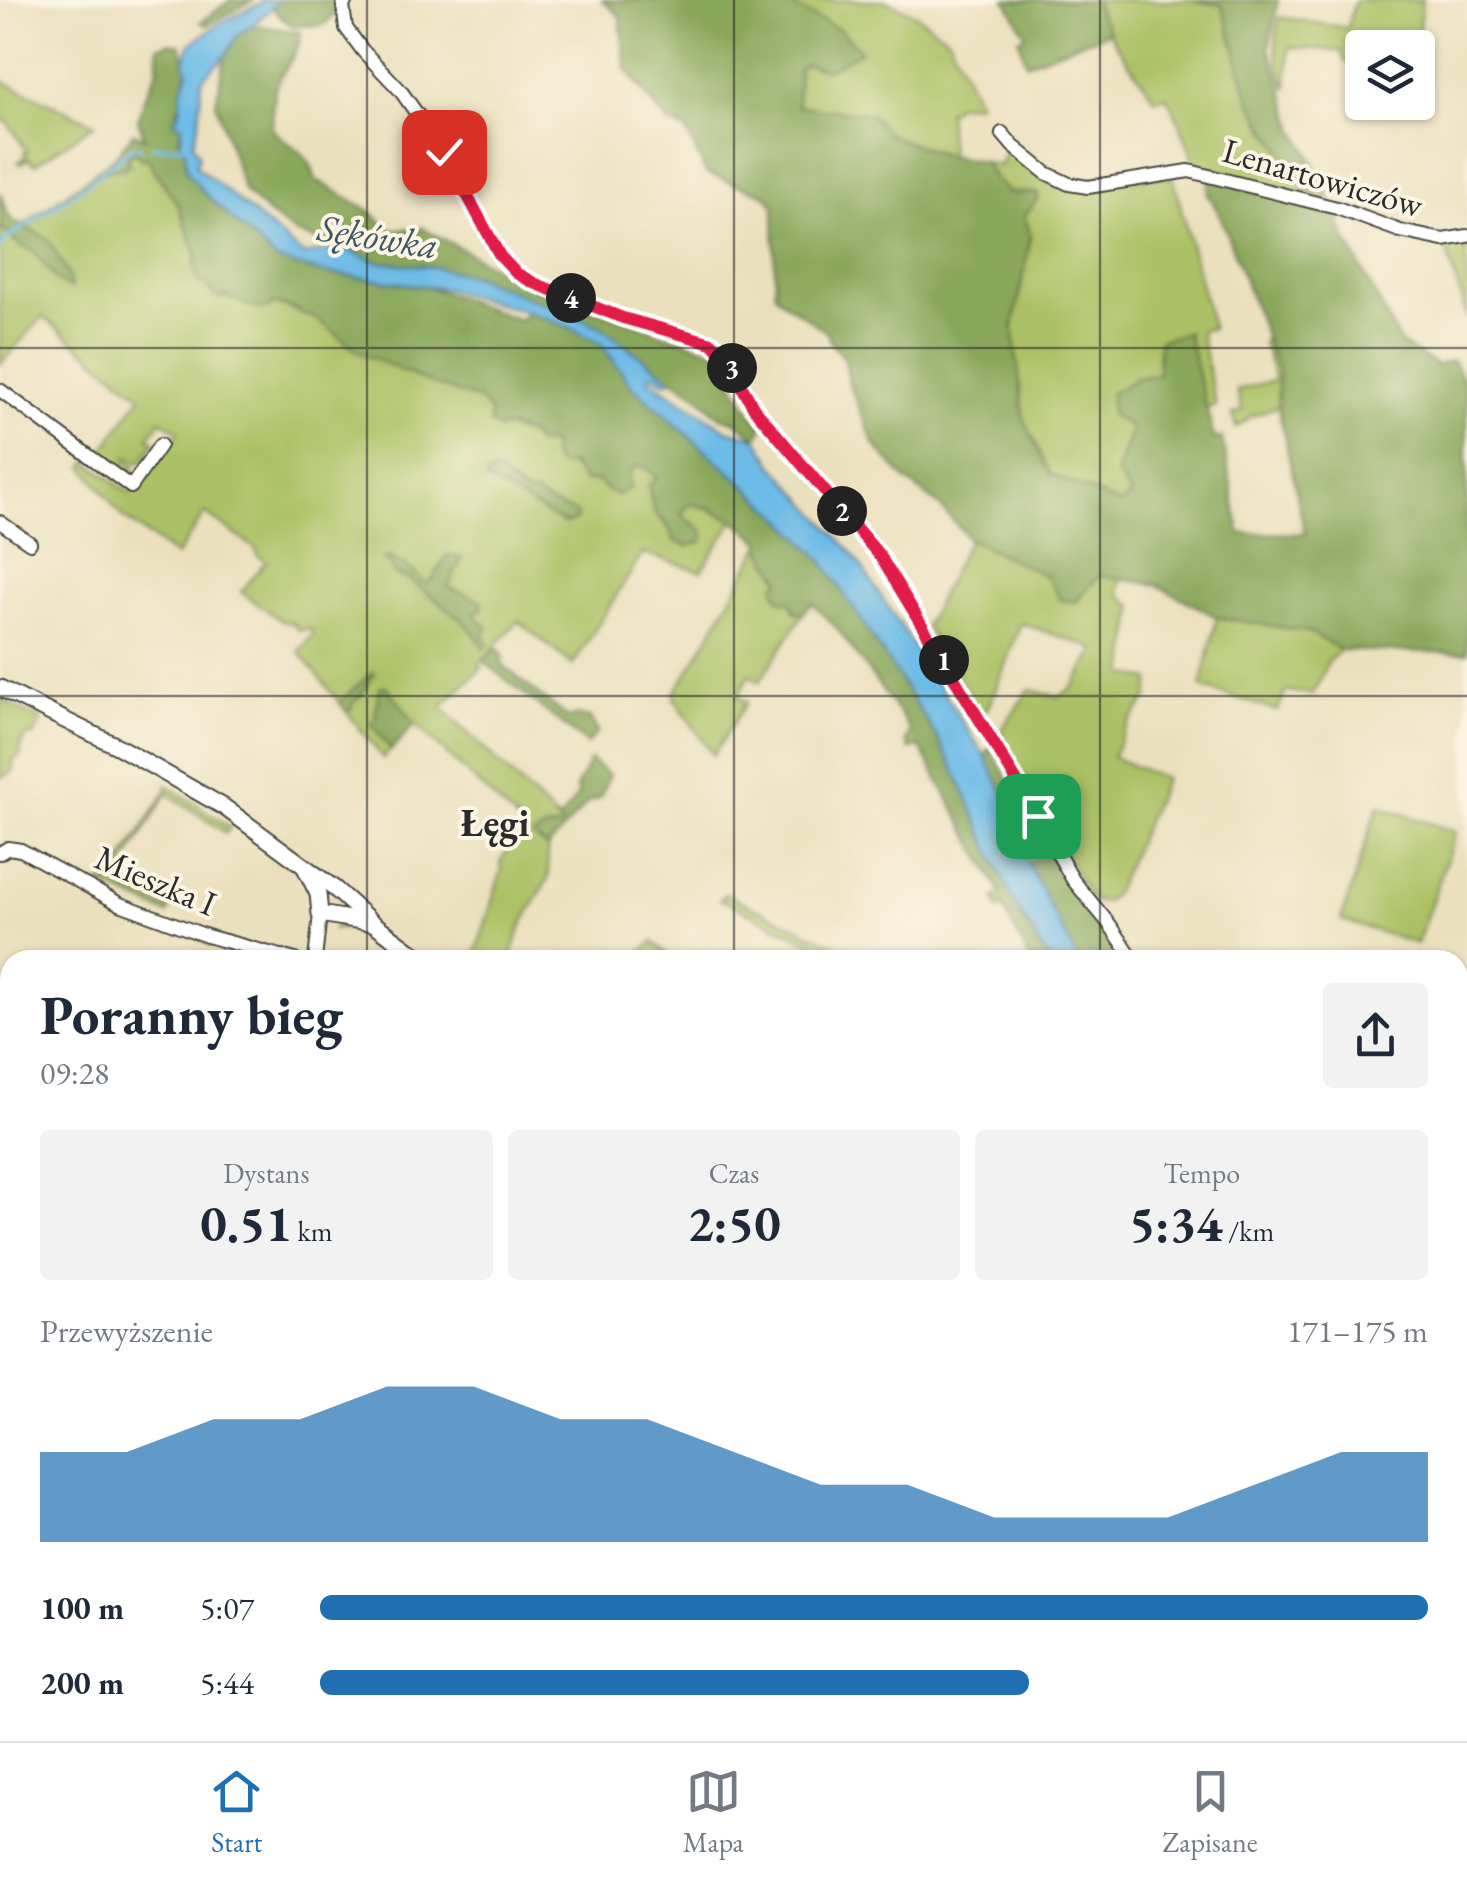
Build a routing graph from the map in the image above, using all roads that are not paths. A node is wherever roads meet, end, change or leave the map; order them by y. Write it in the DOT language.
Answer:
graph roads {
  1 [pos="346,0"];
  2 [pos="1002,133"];
  3 [pos="1467,236"];
  4 [pos="0,390"];
  5 [pos="160,445"];
  6 [pos="0,522"];
  7 [pos="30,542"];
  8 [pos="0,688"];
  9 [pos="0,853"];
  10 [pos="306,869"];
  11 [pos="335,889"];
  12 [pos="319,908"];
  13 [pos="373,923"];
  14 [pos="258,950"];
  15 [pos="316,950"];
  16 [pos="409,950"];
  17 [pos="1127,950"];
  1 -- 17 [label="street"];
  2 -- 3 [label="street, Lenartowiczów"];
  4 -- 5 [label="street"];
  6 -- 7 [label="street"];
  8 -- 10 [label="street"];
  9 -- 14 [label="street, Mieszka I"];
  10 -- 11 [label="street"];
  10 -- 12 [label="street"];
  11 -- 12 [label="street"];
  11 -- 13 [label="street"];
  12 -- 13 [label="street"];
  12 -- 15 [label="street"];
  13 -- 16 [label="street"];
}
